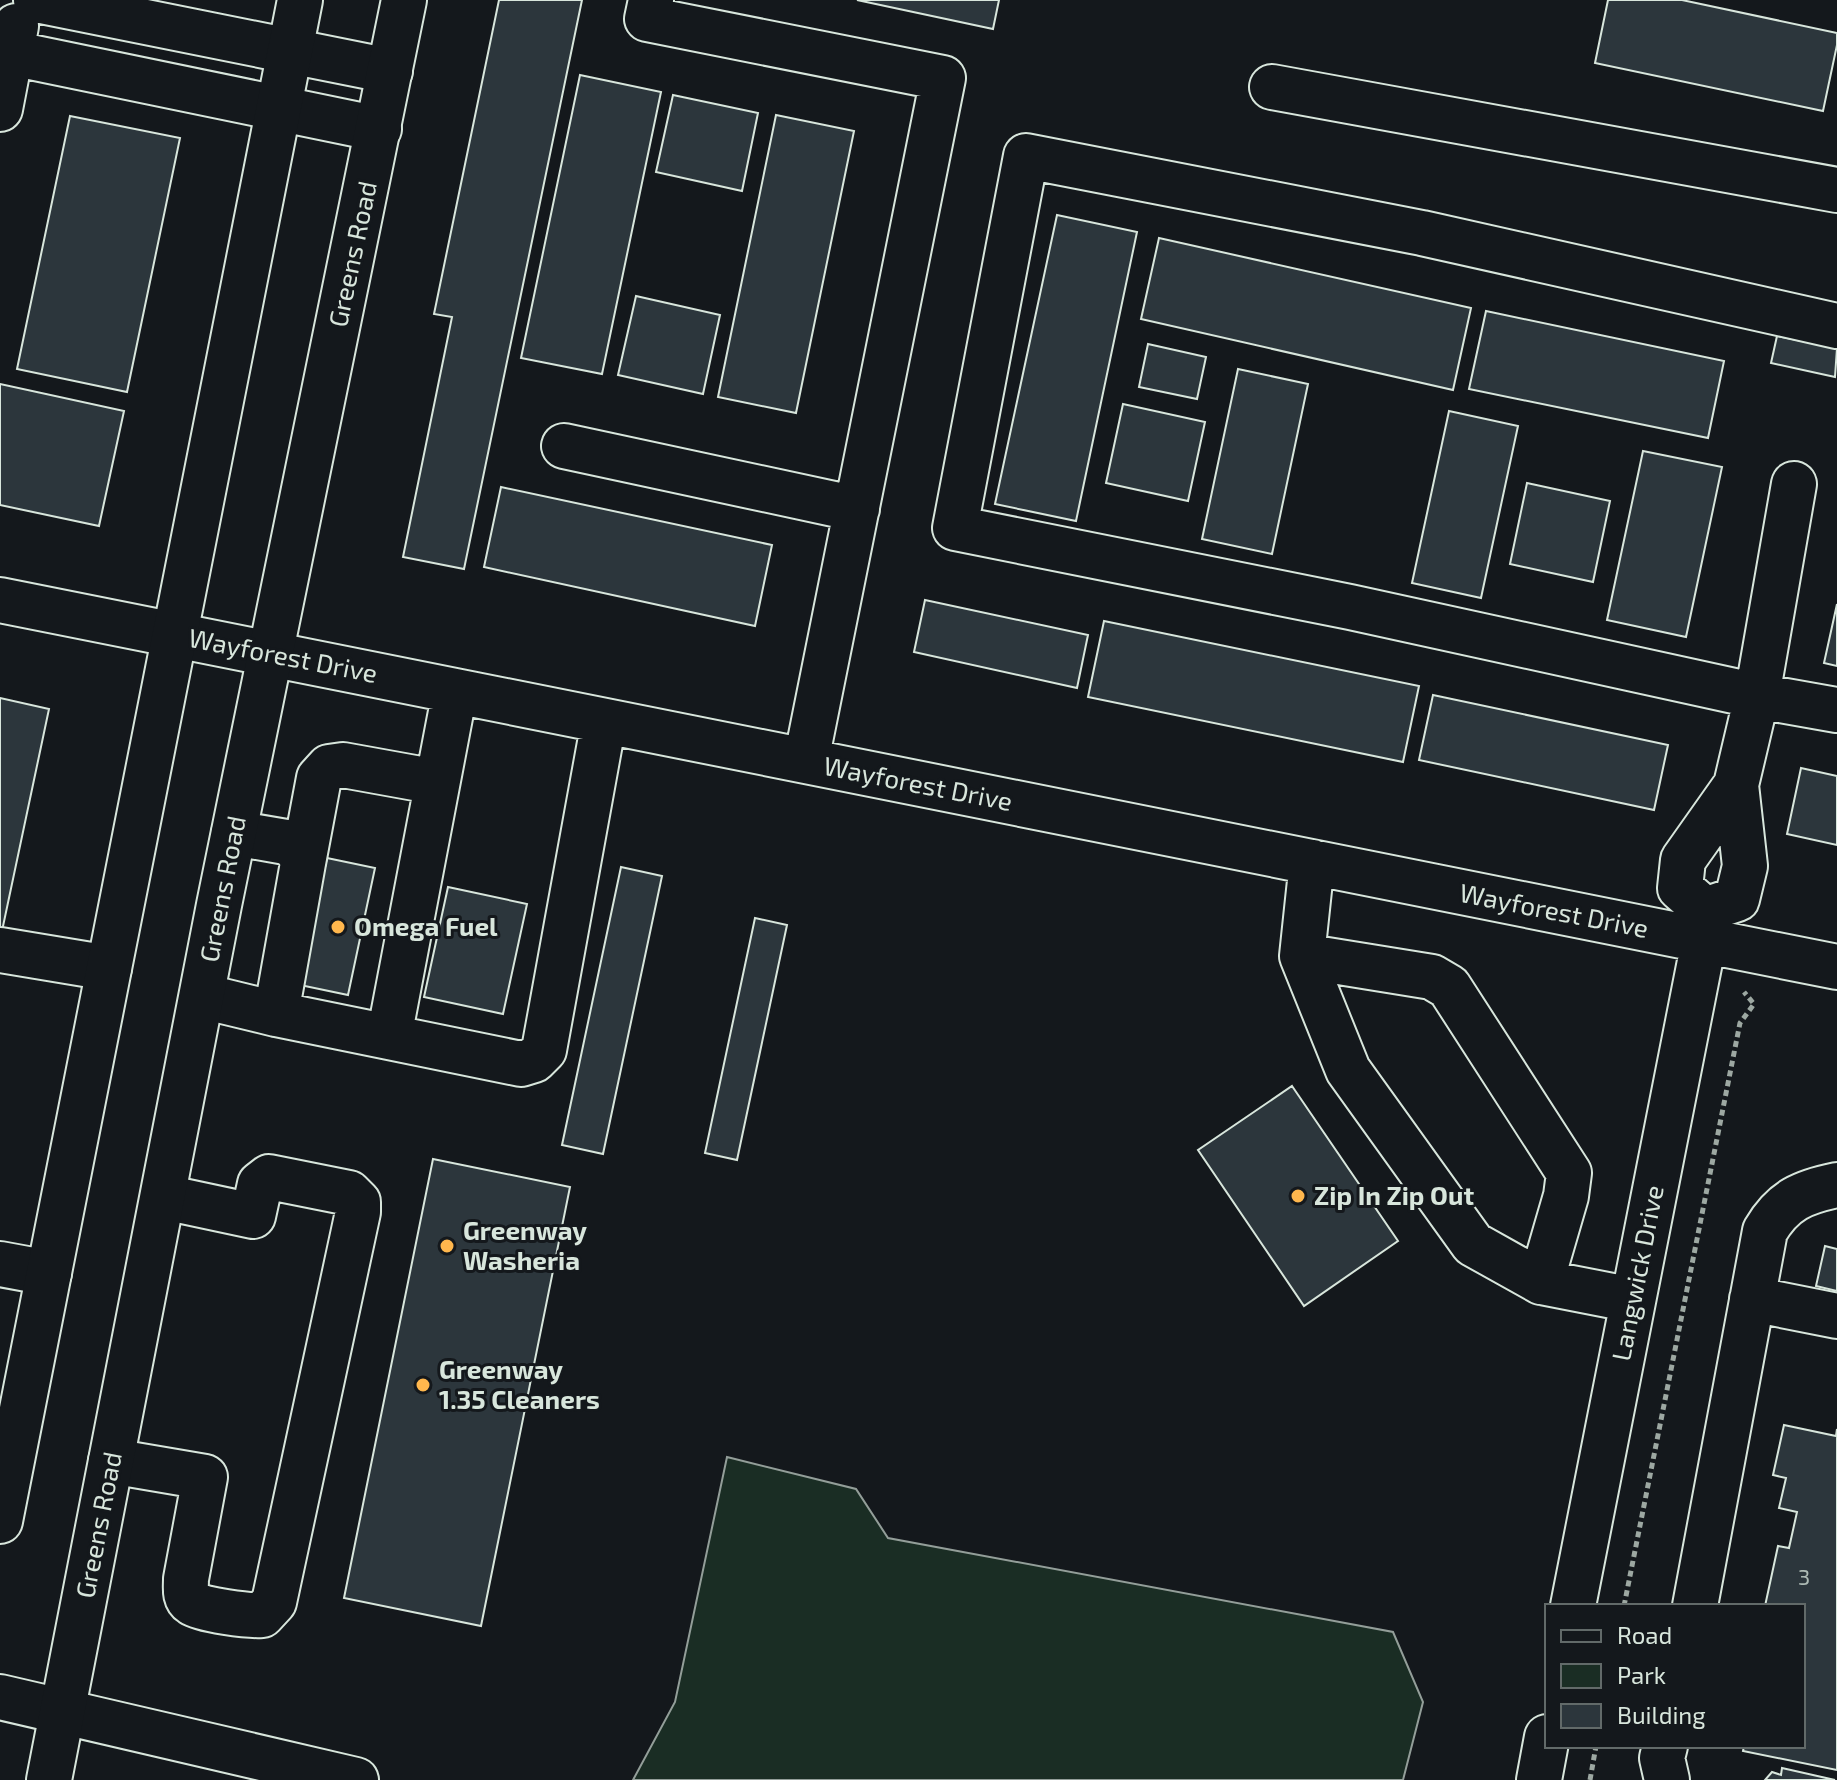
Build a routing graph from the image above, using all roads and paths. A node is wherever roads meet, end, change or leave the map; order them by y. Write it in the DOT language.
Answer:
graph roads {
  1 [pos="21,0"];
  2 [pos="36,0"];
  3 [pos="300,0"];
  4 [pos="404,0"];
  5 [pos="651,0"];
  6 [pos="116,17"];
  7 [pos="290,51"];
  8 [pos="11,53"];
  9 [pos="390,71"];
  10 [pos="103,72"];
  11 [pos="1272,87"];
  12 [pos="0,109"];
  13 [pos="279,109"];
  14 [pos="379,129"];
  15 [pos="1837,190"];
  16 [pos="1837,326"];
  17 [pos="564,446"];
  18 [pos="1794,484"];
  19 [pos="857,509"];
  20 [pos="0,600"];
  21 [pos="174,635"];
  22 [pos="271,654"];
  23 [pos="455,691"];
  24 [pos="1757,696"];
  25 [pos="1837,710"];
  26 [pos="604,721"];
  27 [pos="806,761"];
  28 [pos="437,782"];
  29 [pos="234,833"];
  30 [pos="1312,862"];
  31 [pos="303,863"];
  32 [pos="1705,925"];
  33 [pos="0,950"];
  34 [pos="1302,956"];
  35 [pos="1837,967"];
  36 [pos="109,968"];
  37 [pos="202,996"];
  38 [pos="276,1014"];
  39 [pos="389,1037"];
  40 [pos="1837,1185"];
  41 [pos="164,1197"];
  42 [pos="0,1264"];
  43 [pos="49,1273"];
  44 [pos="1541,1282"];
  45 [pos="1752,1299"];
  46 [pos="1633,1300"];
  47 [pos="1837,1316"];
  48 [pos="111,1461"];
  49 [pos="0,1521"];
  50 [pos="1573,1604"];
  51 [pos="1624,1604"];
  52 [pos="1695,1604"];
  53 [pos="0,1697"];
  54 [pos="63,1713"];
  55 [pos="1596,1748"];
  56 [pos="1664,1748"];
  57 [pos="212,1764"];
  58 [pos="49,1780"];
  59 [pos="356,1780"];
  60 [pos="1590,1780"];
  61 [pos="1667,1780"];
  1 -- 8 [label="main road"];
  2 -- 6 [label="main road"];
  3 -- 7 [label="main road"];
  4 -- 9 [label="main road, Greens Road"];
  5 -- 19 [label="main road"];
  6 -- 7 [label="main road"];
  6 -- 10 [label="main road"];
  7 -- 9 [label="main road"];
  7 -- 13 [label="main road"];
  8 -- 10 [label="main road"];
  8 -- 12 [label="main road"];
  9 -- 14 [label="main road, Greens Road"];
  10 -- 13 [label="main road"];
  11 -- 15 [label="main road"];
  13 -- 14 [label="main road"];
  13 -- 21 [label="main road"];
  14 -- 22 [label="main road, Greens Road"];
  16 -- 24 [label="main road"];
  17 -- 19 [label="main road"];
  18 -- 24 [label="main road"];
  19 -- 27 [label="main road"];
  20 -- 21 [label="main road, Wayforest Drive"];
  21 -- 22 [label="main road, Wayforest Drive"];
  21 -- 36 [label="main road"];
  22 -- 23 [label="main road, Wayforest Drive"];
  22 -- 29 [label="main road, Greens Road"];
  23 -- 26 [label="main road, Wayforest Drive"];
  23 -- 28 [label="main road"];
  24 -- 25 [label="main road"];
  24 -- 32 [label="main road"];
  26 -- 27 [label="main road, Wayforest Drive"];
  26 -- 39 [label="main road"];
  27 -- 30 [label="main road, Wayforest Drive"];
  28 -- 31 [label="main road"];
  28 -- 39 [label="main road"];
  29 -- 31 [label="main road"];
  29 -- 37 [label="main road, Greens Road"];
  30 -- 32 [label="main road, Wayforest Drive"];
  30 -- 34 [label="main road"];
  31 -- 38 [label="main road"];
  32 -- 35 [label="main road, Wayforest Drive"];
  32 -- 46 [label="main road, Langwick Drive"];
  32 -- 51 [label="path"];
  33 -- 36 [label="main road"];
  34 -- 44 [label="main road"];
  34 -- 44 [label="main road"];
  36 -- 43 [label="main road"];
  37 -- 38 [label="main road"];
  37 -- 41 [label="main road, Greens Road"];
  38 -- 39 [label="main road"];
  40 -- 45 [label="main road"];
  41 -- 48 [label="main road, Greens Road"];
  41 -- 48 [label="main road"];
  42 -- 43 [label="main road"];
  43 -- 49 [label="main road"];
  44 -- 46 [label="main road"];
  45 -- 47 [label="main road"];
  45 -- 52 [label="main road"];
  46 -- 50 [label="main road, Langwick Drive"];
  48 -- 54 [label="main road, Greens Road"];
  53 -- 54 [label="main road"];
  54 -- 57 [label="main road"];
  54 -- 58 [label="main road, Greens Road"];
  55 -- 60 [label="path"];
  56 -- 61 [label="main road"];
  57 -- 59 [label="main road"];
}
